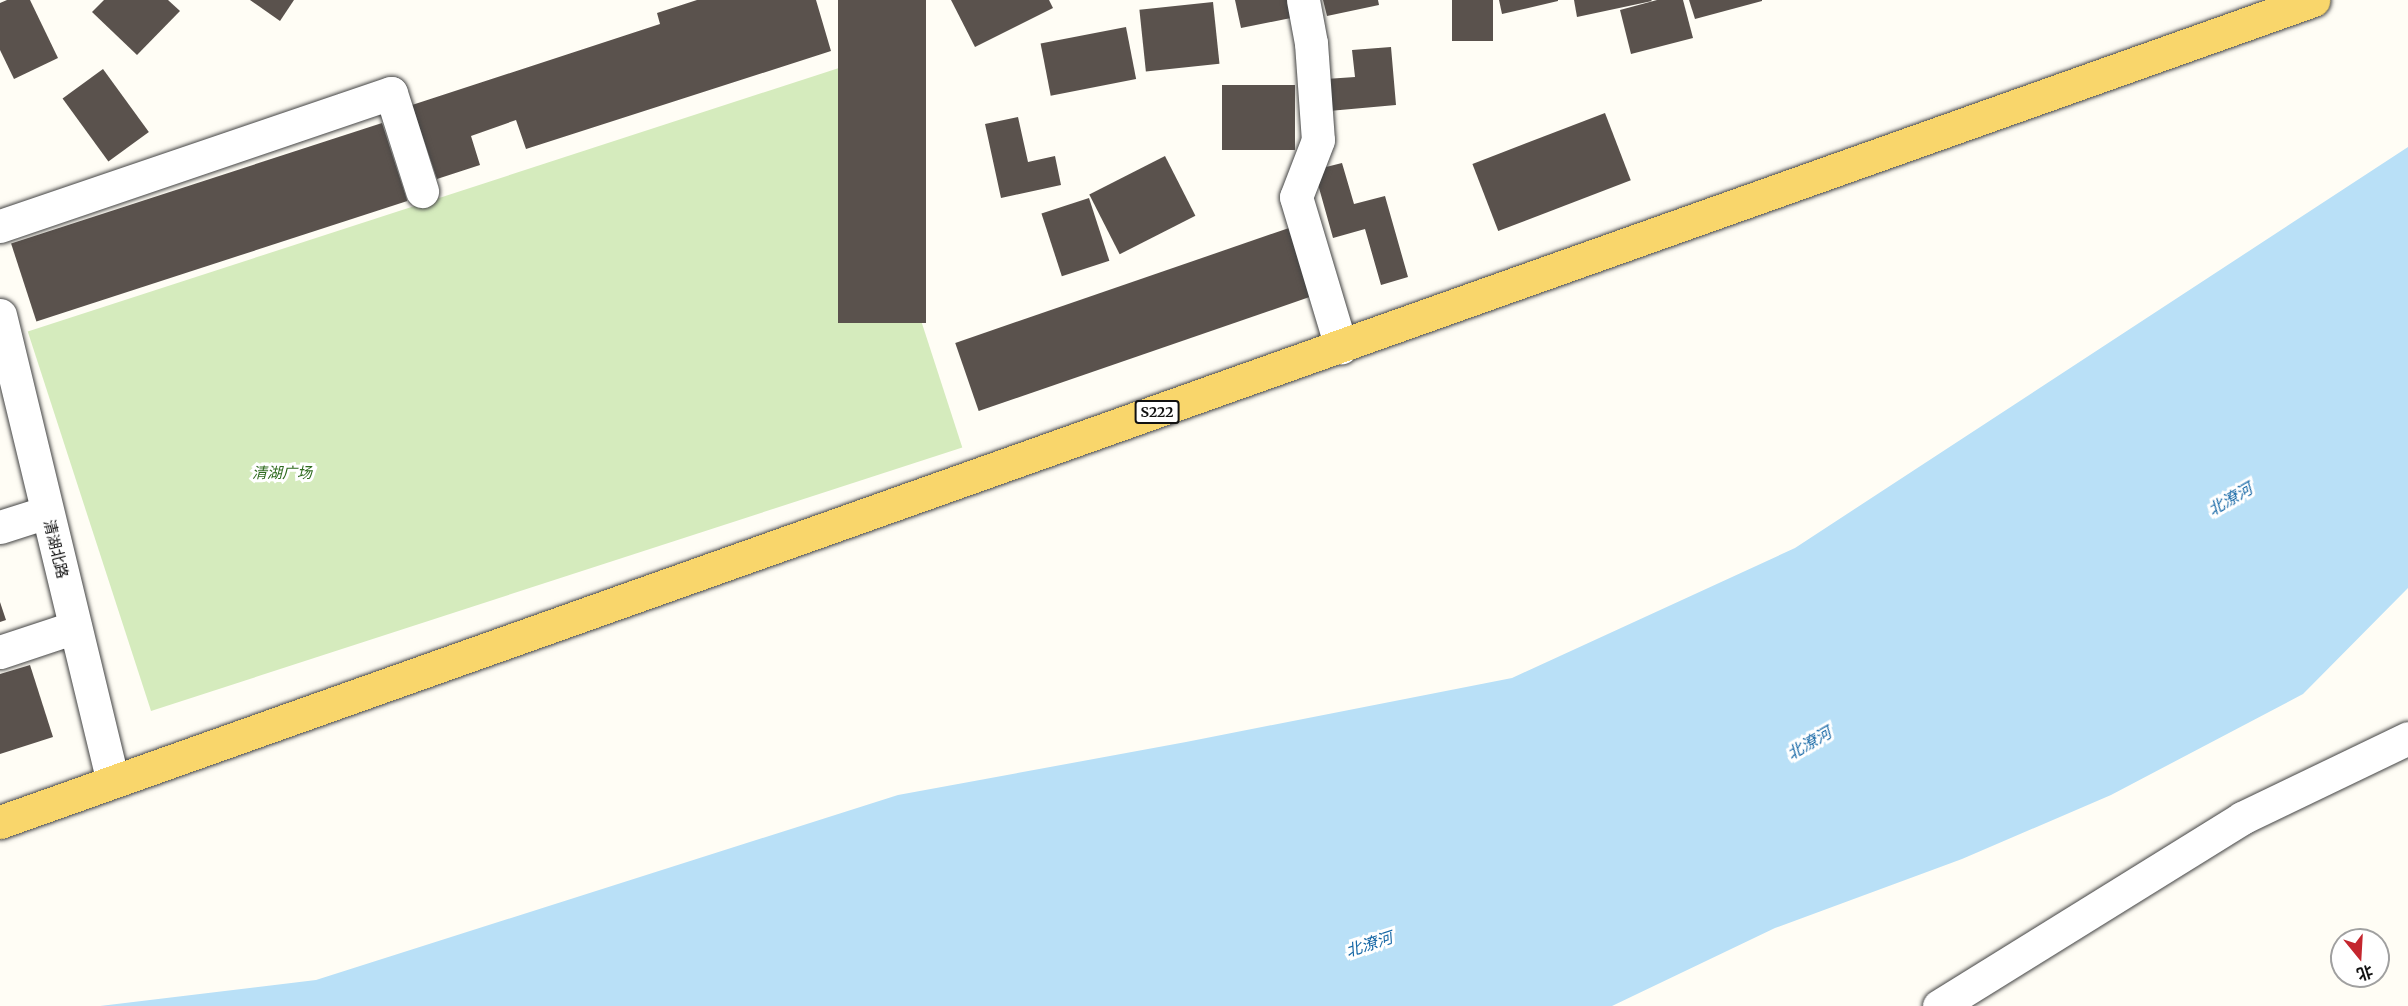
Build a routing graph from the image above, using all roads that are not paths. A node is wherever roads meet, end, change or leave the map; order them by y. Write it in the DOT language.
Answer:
graph roads {
  1 [pos="1302,0"];
  2 [pos="2313,0"];
  3 [pos="422,191"];
  4 [pos="0,226"];
  5 [pos="0,315"];
  6 [pos="1341,347"];
  7 [pos="9,393"];
  8 [pos="47,512"];
  9 [pos="0,527"];
  10 [pos="75,627"];
  11 [pos="0,652"];
  12 [pos="2408,738"];
  13 [pos="112,782"];
  14 [pos="0,822"];
  15 [pos="1939,1006"];
  1 -- 6 [label="street"];
  2 -- 6 [label="main road, S222"];
  3 -- 4 [label="street"];
  5 -- 7 [label="street, 清湖北路"];
  6 -- 13 [label="main road, S222"];
  7 -- 8 [label="street, 清湖北路"];
  8 -- 9 [label="street"];
  8 -- 10 [label="street, 清湖北路"];
  10 -- 11 [label="street"];
  10 -- 13 [label="street, 清湖北路"];
  12 -- 15 [label="street"];
  13 -- 14 [label="main road, S222"];
}
